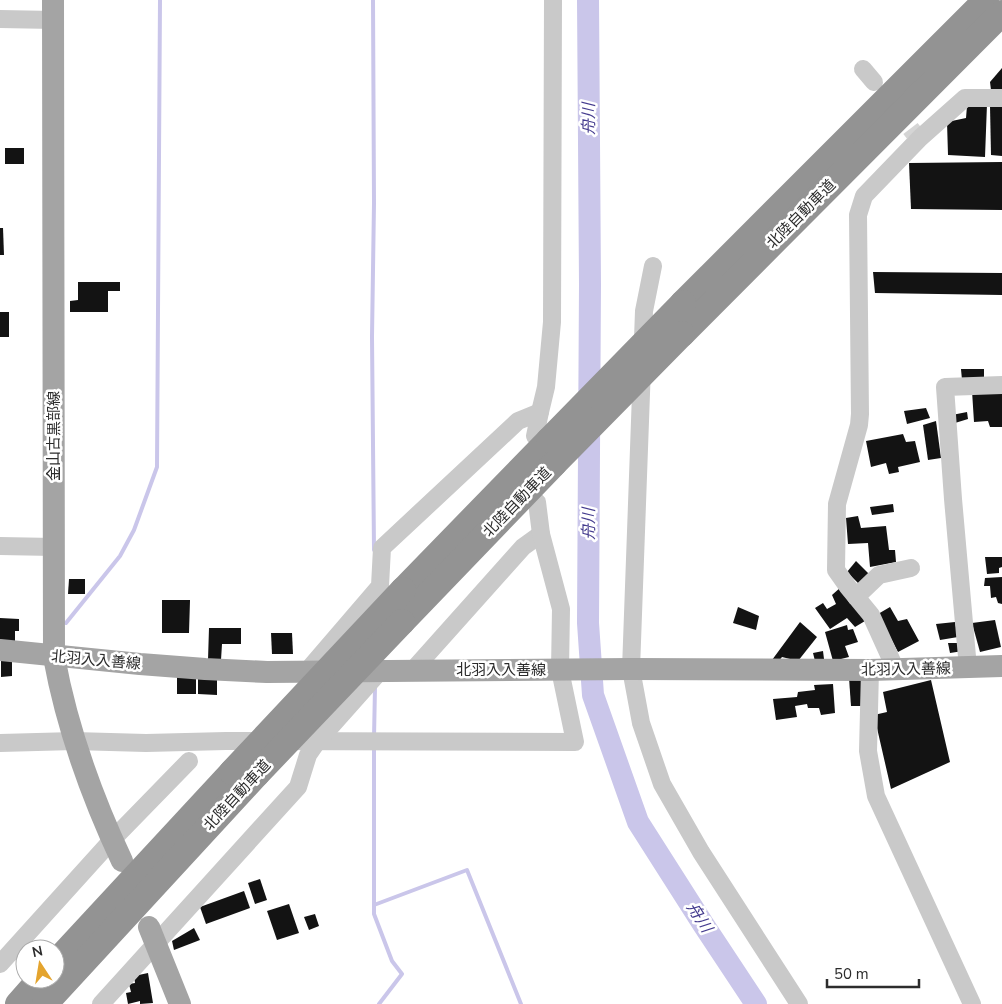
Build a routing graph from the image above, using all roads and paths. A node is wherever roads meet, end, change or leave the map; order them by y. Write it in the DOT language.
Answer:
graph roads {
  1 [pos="986,0"];
  2 [pos="550,4"];
  3 [pos="54,10"];
  4 [pos="1002,13"];
  5 [pos="0,19"];
  6 [pos="1002,98"];
  7 [pos="653,266"];
  8 [pos="1002,385"];
  9 [pos="540,412"];
  10 [pos="546,447"];
  11 [pos="537,502"];
  12 [pos="541,534"];
  13 [pos="0,546"];
  14 [pos="54,547"];
  15 [pos="911,568"];
  16 [pos="856,597"];
  17 [pos="0,650"];
  18 [pos="54,657"];
  19 [pos="1002,666"];
  20 [pos="895,668"];
  21 [pos="968,668"];
  22 [pos="631,669"];
  23 [pos="381,670"];
  24 [pos="413,670"];
  25 [pos="563,670"];
  26 [pos="870,670"];
  27 [pos="307,671"];
  28 [pos="74,742"];
  29 [pos="317,742"];
  30 [pos="0,743"];
  31 [pos="189,760"];
  32 [pos="244,773"];
  33 [pos="112,840"];
  34 [pos="122,861"];
  35 [pos="152,935"];
  36 [pos="65,953"];
  37 [pos="0,964"];
  38 [pos="31,989"];
  39 [pos="18,1004"];
  40 [pos="45,1004"];
  41 [pos="101,1004"];
  42 [pos="180,1004"];
  43 [pos="799,1004"];
  44 [pos="972,1004"];
  1 -- 10 [label="highway, 北陸自動車道, bridge"];
  2 -- 9 [label="street"];
  3 -- 5 [label="street"];
  3 -- 14 [label="main road, 金山古黒部線"];
  4 -- 10 [label="highway, 北陸自動車道, bridge"];
  6 -- 16 [label="street"];
  7 -- 22 [label="street"];
  8 -- 21 [label="street"];
  9 -- 10 [label="street"];
  9 -- 27 [label="street"];
  10 -- 32 [label="highway, 北陸自動車道, bridge"];
  10 -- 32 [label="highway, 北陸自動車道, bridge"];
  11 -- 12 [label="street"];
  12 -- 24 [label="street"];
  12 -- 25 [label="street"];
  13 -- 14 [label="street"];
  14 -- 18 [label="main road, 金山古黒部線"];
  15 -- 16 [label="street"];
  16 -- 20 [label="street"];
  17 -- 18 [label="main road, 北羽入入善線"];
  18 -- 27 [label="main road, 北羽入入善線"];
  18 -- 28 [label="main road, 金山古黒部線"];
  19 -- 21 [label="main road, 北羽入入善線"];
  20 -- 21 [label="main road, 北羽入入善線"];
  20 -- 26 [label="main road, 北羽入入善線"];
  22 -- 25 [label="main road, 北羽入入善線"];
  22 -- 26 [label="main road, 北羽入入善線"];
  22 -- 43 [label="street"];
  23 -- 24 [label="main road, 北羽入入善線"];
  23 -- 27 [label="main road, 北羽入入善線"];
  23 -- 29 [label="street"];
  24 -- 25 [label="main road, 北羽入入善線"];
  25 -- 29 [label="street"];
  26 -- 44 [label="street"];
  28 -- 29 [label="street"];
  28 -- 30 [label="street"];
  28 -- 33 [label="main road, 金山古黒部線"];
  29 -- 35 [label="street"];
  31 -- 33 [label="street"];
  32 -- 36 [label="highway, 北陸自動車道"];
  32 -- 40 [label="highway, 北陸自動車道"];
  33 -- 34 [label="main road, 金山古黒部線"];
  33 -- 37 [label="street"];
  35 -- 41 [label="street"];
  35 -- 42 [label="main road"];
  38 -- 39 [label="highway"];
}
